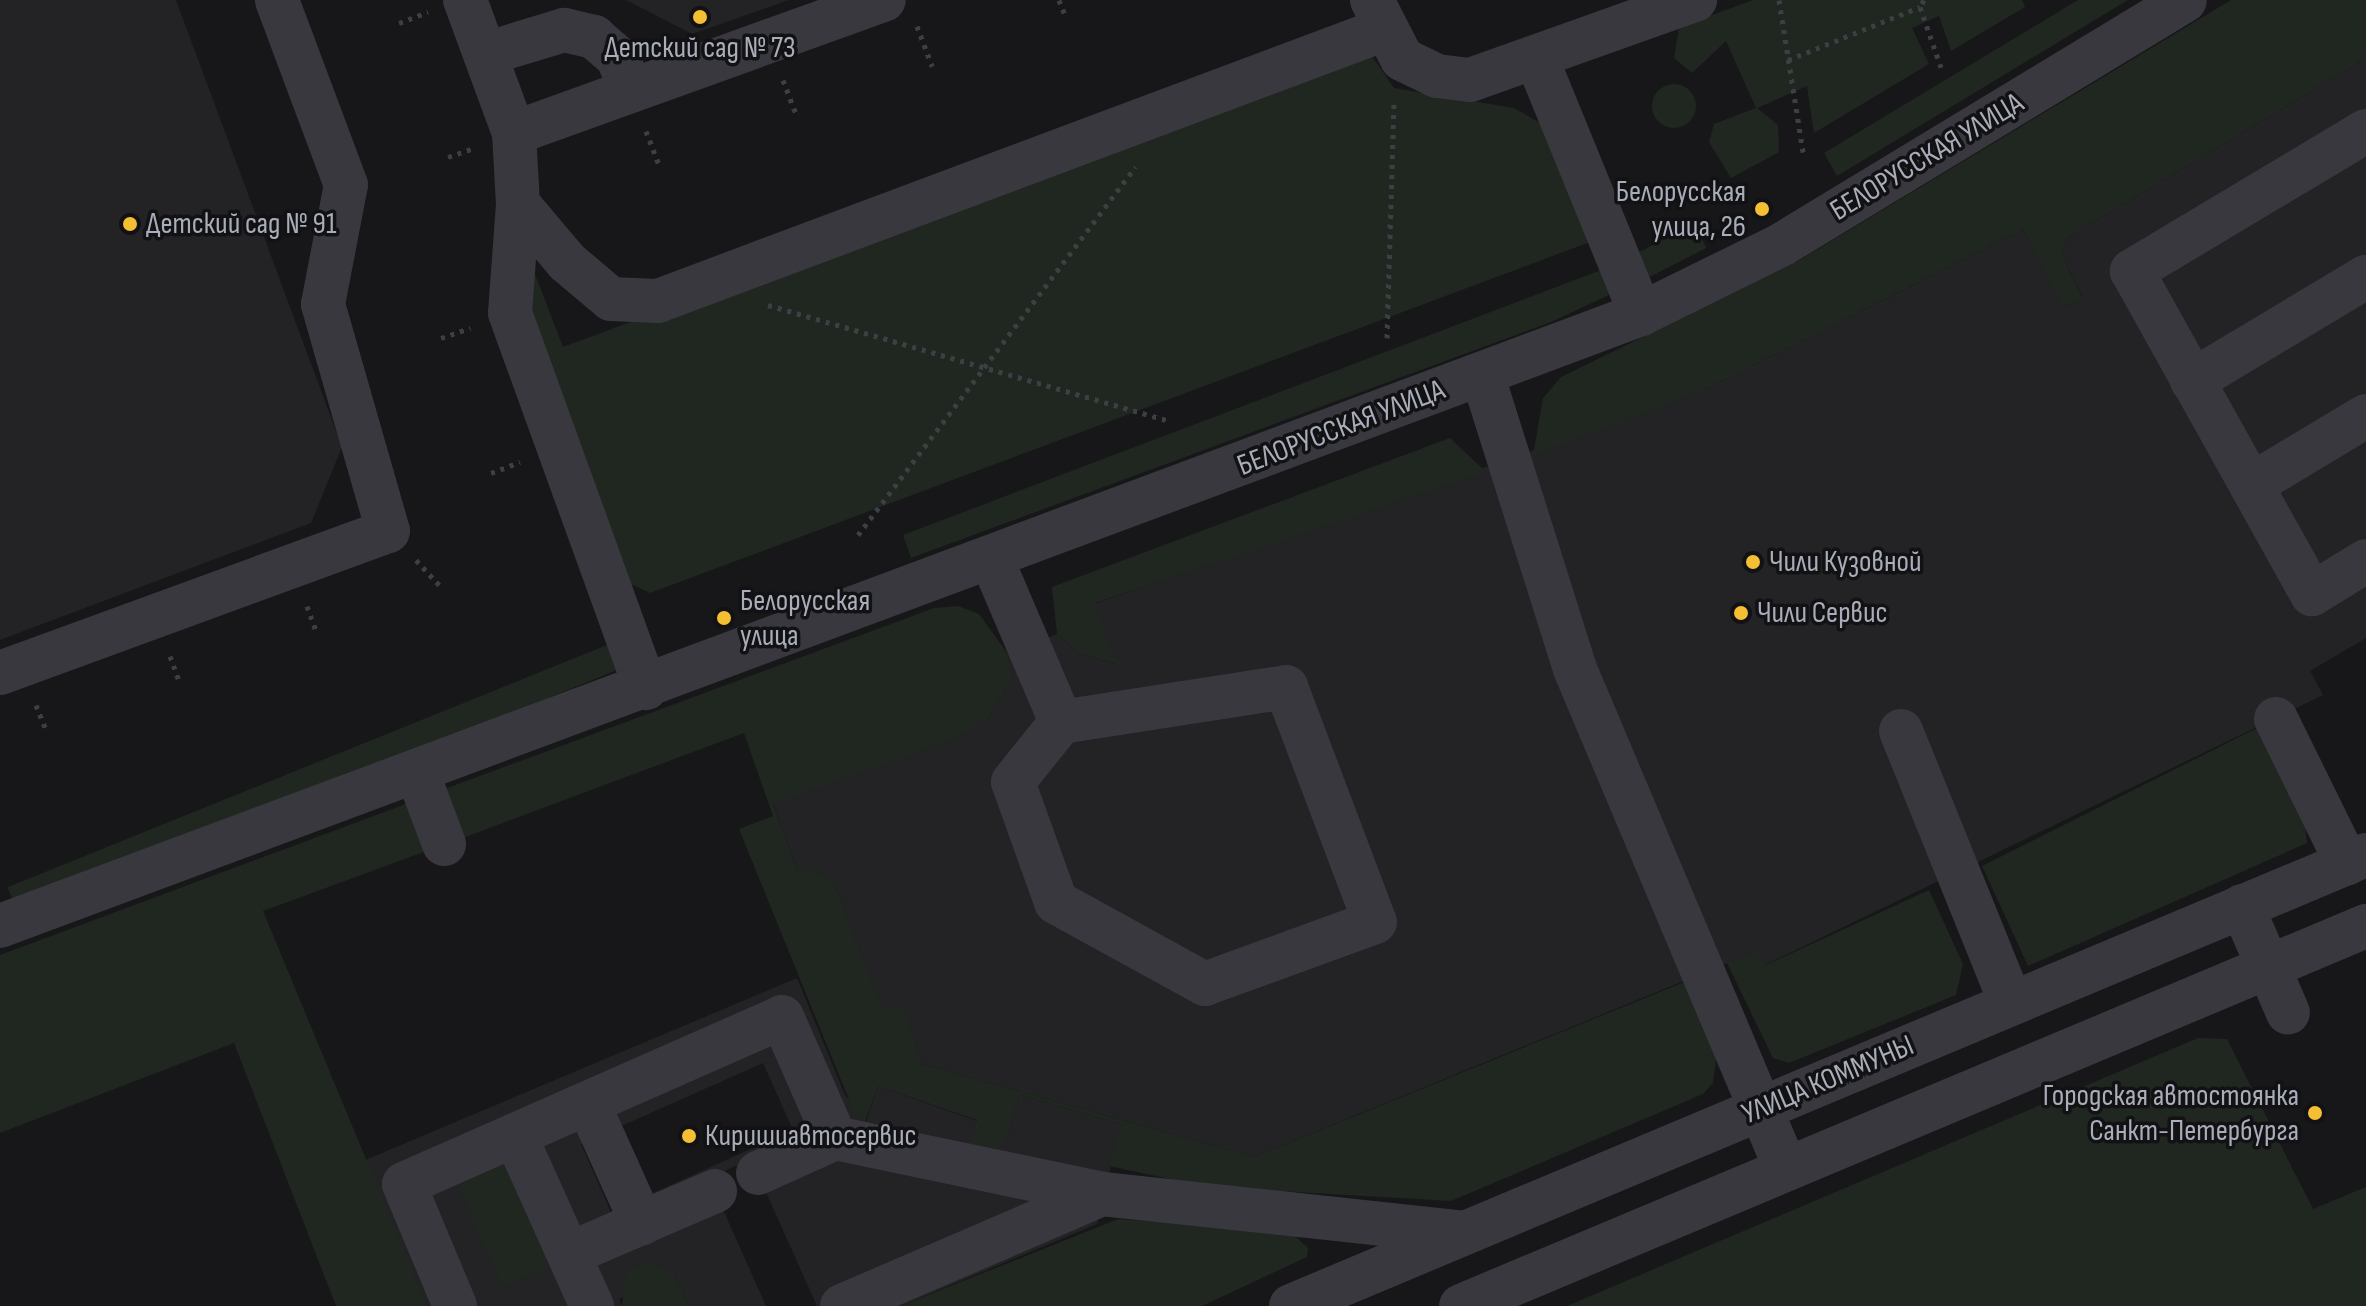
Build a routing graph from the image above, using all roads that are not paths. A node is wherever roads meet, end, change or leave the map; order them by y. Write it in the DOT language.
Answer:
graph roads {
  1 [pos="277,0"];
  2 [pos="465,0"];
  3 [pos="1695,0"];
  4 [pos="2185,0"];
  5 [pos="898,7"];
  6 [pos="1385,30"];
  7 [pos="485,54"];
  8 [pos="1536,57"];
  9 [pos="631,91"];
  10 [pos="2366,131"];
  11 [pos="514,133"];
  12 [pos="518,204"];
  13 [pos="2366,277"];
  14 [pos="1641,314"];
  15 [pos="1482,374"];
  16 [pos="2192,381"];
  17 [pos="2366,416"];
  18 [pos="2251,485"];
  19 [pos="992,560"];
  20 [pos="2366,561"];
  21 [pos="0,673"];
  22 [pos="646,688"];
  23 [pos="2276,719"];
  24 [pos="1061,722"];
  25 [pos="1901,731"];
  26 [pos="417,772"];
  27 [pos="444,844"];
  28 [pos="2356,859"];
  29 [pos="2242,906"];
  30 [pos="0,926"];
  31 [pos="2366,926"];
  32 [pos="2267,966"];
  33 [pos="2011,1003"];
  34 [pos="2288,1013"];
  35 [pos="588,1103"];
  36 [pos="1760,1108"];
  37 [pos="515,1135"];
  38 [pos="835,1138"];
  39 [pos="1786,1169"];
  40 [pos="758,1173"];
  41 [pos="715,1191"];
  42 [pos="1102,1194"];
  43 [pos="642,1223"];
  44 [pos="1466,1232"];
  45 [pos="569,1254"];
  46 [pos="1474,1303"];
  47 [pos="455,1306"];
  48 [pos="592,1306"];
  49 [pos="842,1306"];
  50 [pos="1291,1306"];
  1 -- 21 [label="street"];
  2 -- 7 [label="street"];
  3 -- 8 [label="street"];
  4 -- 14 [label="street, БЕЛОРУССКАЯ УЛИЦА"];
  5 -- 9 [label="street"];
  6 -- 8 [label="street"];
  6 -- 12 [label="street"];
  7 -- 9 [label="street"];
  7 -- 11 [label="street"];
  8 -- 14 [label="street"];
  9 -- 11 [label="street"];
  10 -- 16 [label="street"];
  11 -- 12 [label="street"];
  12 -- 22 [label="street"];
  13 -- 16 [label="street"];
  14 -- 15 [label="street, БЕЛОРУССКАЯ УЛИЦА"];
  15 -- 19 [label="street, БЕЛОРУССКАЯ УЛИЦА"];
  15 -- 36 [label="street"];
  16 -- 18 [label="street"];
  17 -- 18 [label="street"];
  18 -- 20 [label="street"];
  19 -- 22 [label="street, БЕЛОРУССКАЯ УЛИЦА"];
  19 -- 24 [label="street"];
  22 -- 26 [label="street, БЕЛОРУССКАЯ УЛИЦА"];
  23 -- 28 [label="street"];
  24 -- 24 [label="street"];
  25 -- 33 [label="street"];
  26 -- 27 [label="street"];
  26 -- 30 [label="street, БЕЛОРУССКАЯ УЛИЦА"];
  28 -- 29 [label="street, УЛИЦА КОММУНЫ"];
  29 -- 32 [label="street"];
  29 -- 33 [label="street, УЛИЦА КОММУНЫ"];
  31 -- 32 [label="street"];
  32 -- 34 [label="street"];
  32 -- 39 [label="street"];
  33 -- 36 [label="street, УЛИЦА КОММУНЫ"];
  35 -- 37 [label="street"];
  35 -- 38 [label="street"];
  35 -- 43 [label="street"];
  36 -- 39 [label="street"];
  36 -- 44 [label="street, УЛИЦА КОММУНЫ"];
  37 -- 45 [label="street"];
  37 -- 47 [label="street"];
  38 -- 40 [label="street"];
  38 -- 42 [label="street"];
  39 -- 46 [label="street"];
  41 -- 43 [label="street"];
  42 -- 44 [label="street"];
  42 -- 49 [label="street"];
  43 -- 45 [label="street"];
  44 -- 50 [label="street, УЛИЦА КОММУНЫ"];
  45 -- 48 [label="street"];
}
